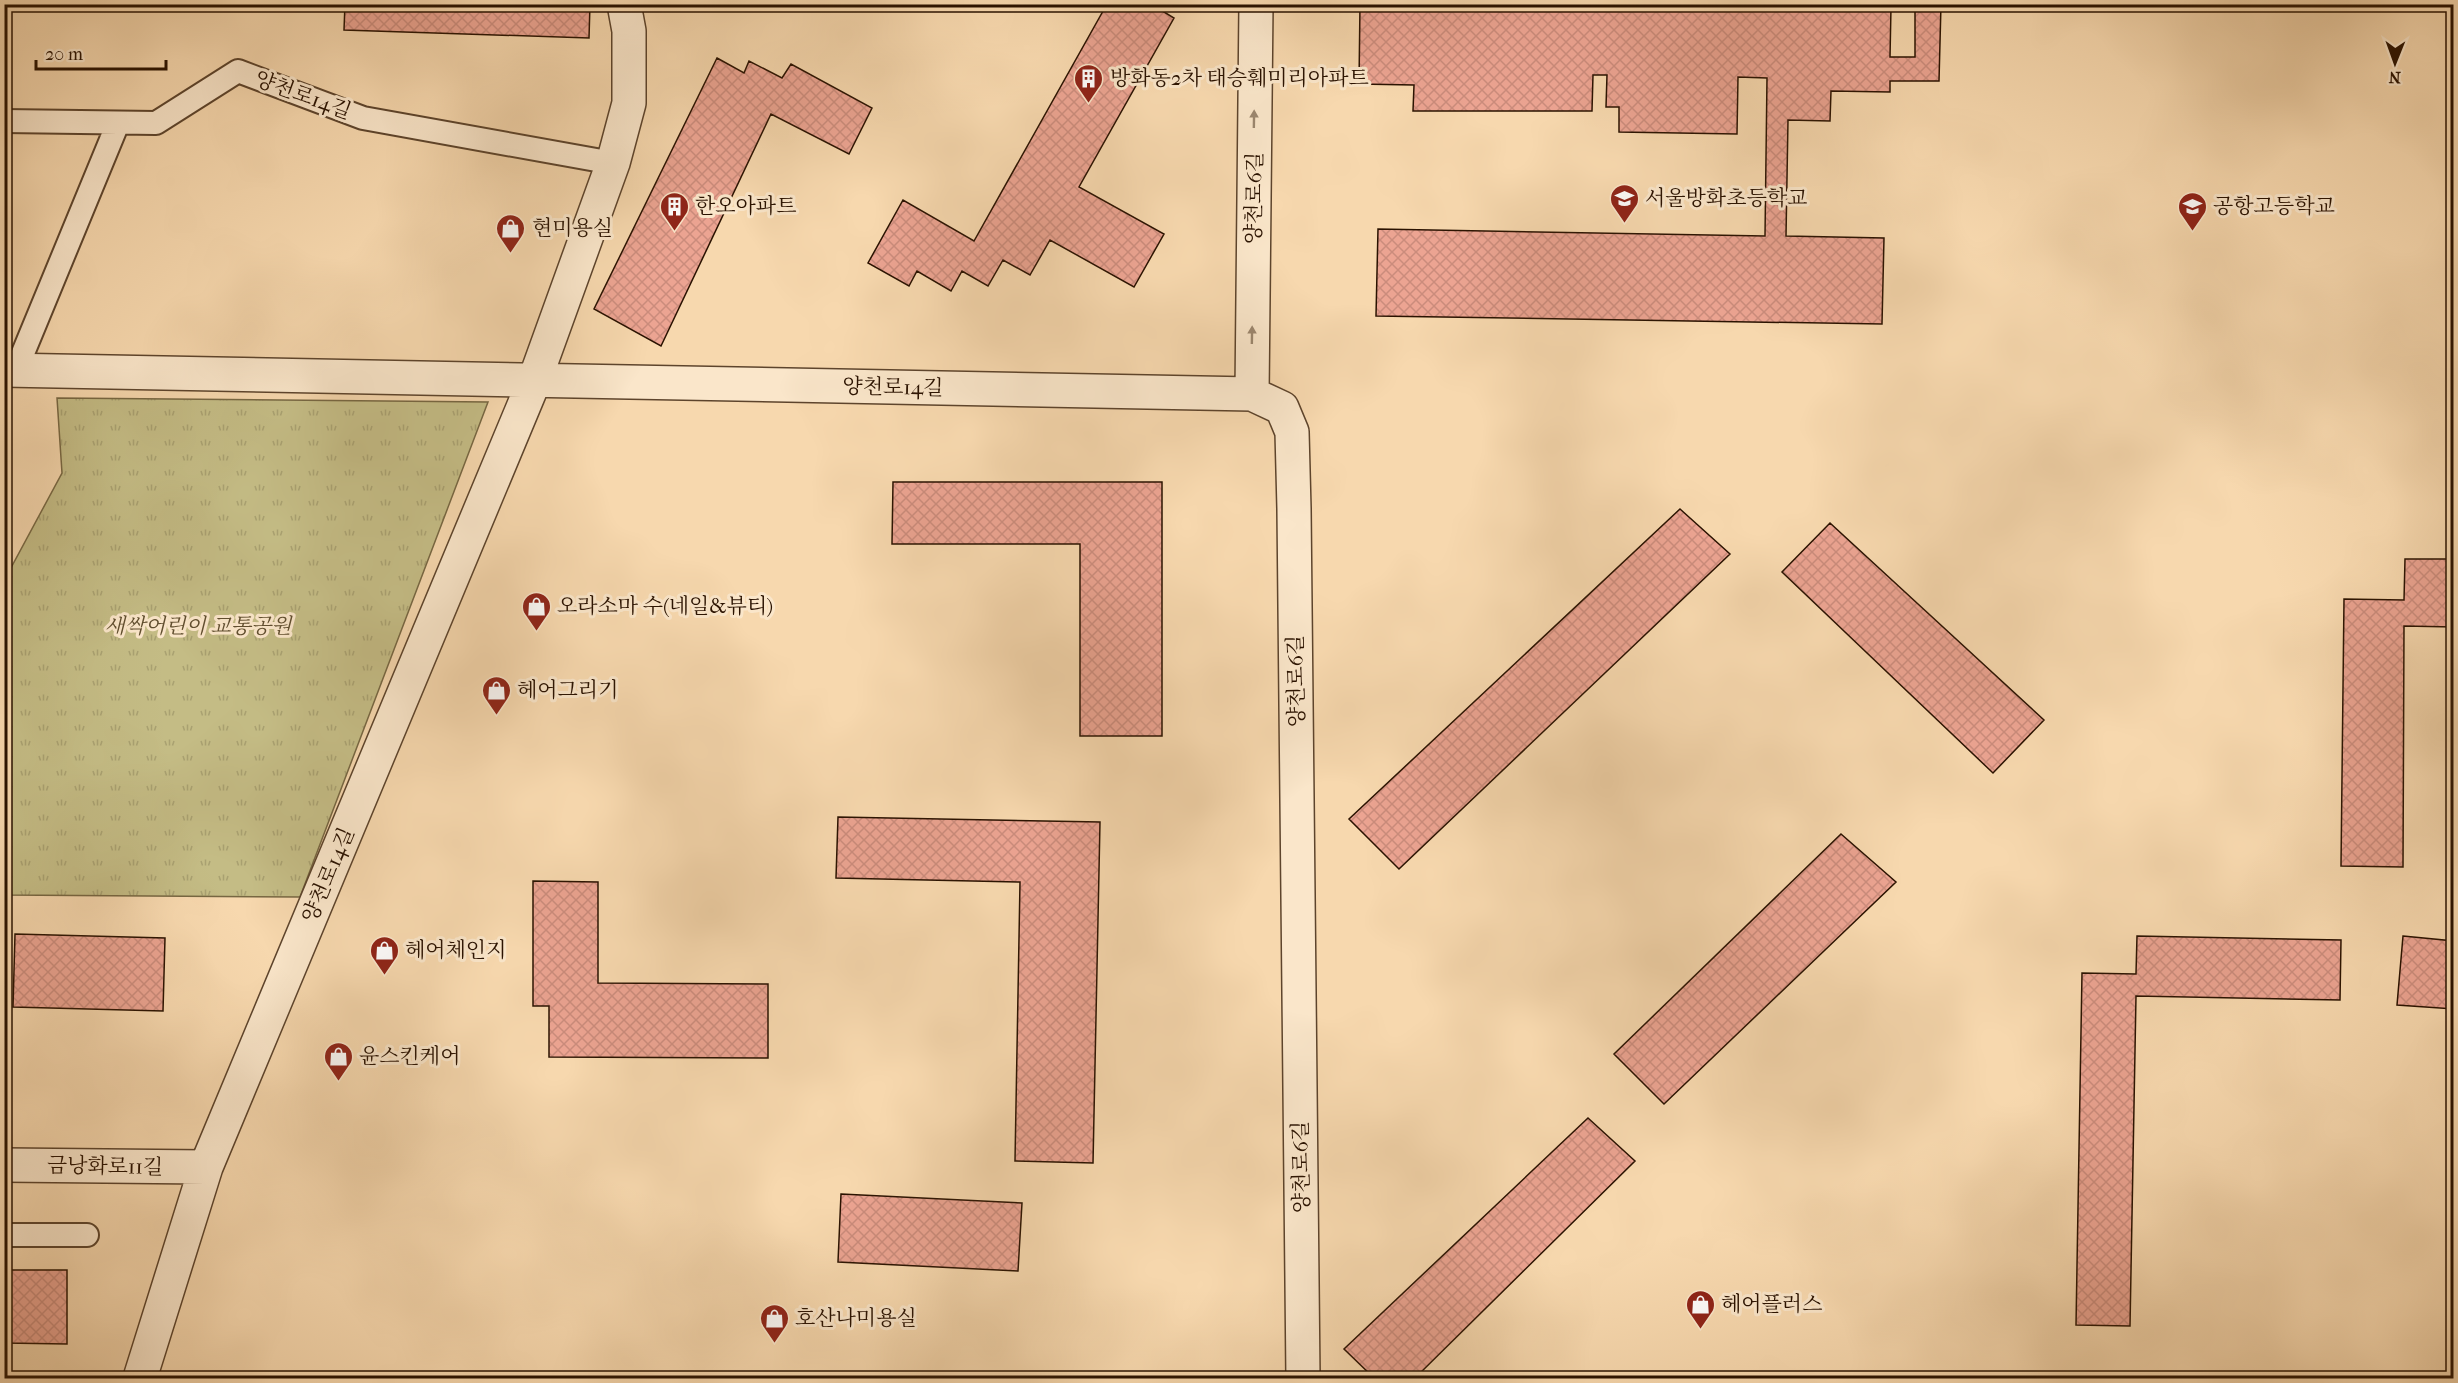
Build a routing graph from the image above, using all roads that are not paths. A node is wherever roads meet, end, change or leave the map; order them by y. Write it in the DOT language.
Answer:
graph roads {
  1 [pos="624,4"];
  2 [pos="1256,4"];
  3 [pos="4,121"];
  4 [pos="118,123"];
  5 [pos="613,163"];
  6 [pos="10,370"];
  7 [pos="535,379"];
  8 [pos="1252,394"];
  9 [pos="4,1165"];
  10 [pos="206,1167"];
  11 [pos="4,1235"];
  12 [pos="87,1235"];
  13 [pos="140,1378"];
  14 [pos="1303,1378"];
  1 -- 5 [label="street, 양천로14길"];
  8 -- 2 [label="street, 양천로6길, one-way"];
  3 -- 4 [label="lane, 양천로14길"];
  4 -- 5 [label="lane, 양천로14길"];
  4 -- 6 [label="lane"];
  5 -- 7 [label="street, 양천로14길"];
  6 -- 7 [label="street, 양천로14길"];
  7 -- 8 [label="street, 양천로14길"];
  7 -- 10 [label="street, 양천로14길"];
  8 -- 14 [label="street, 양천로6길"];
  9 -- 10 [label="street, 금낭화로11길"];
  10 -- 13 [label="street, 양천로14길"];
  11 -- 12 [label="lane"];
}
